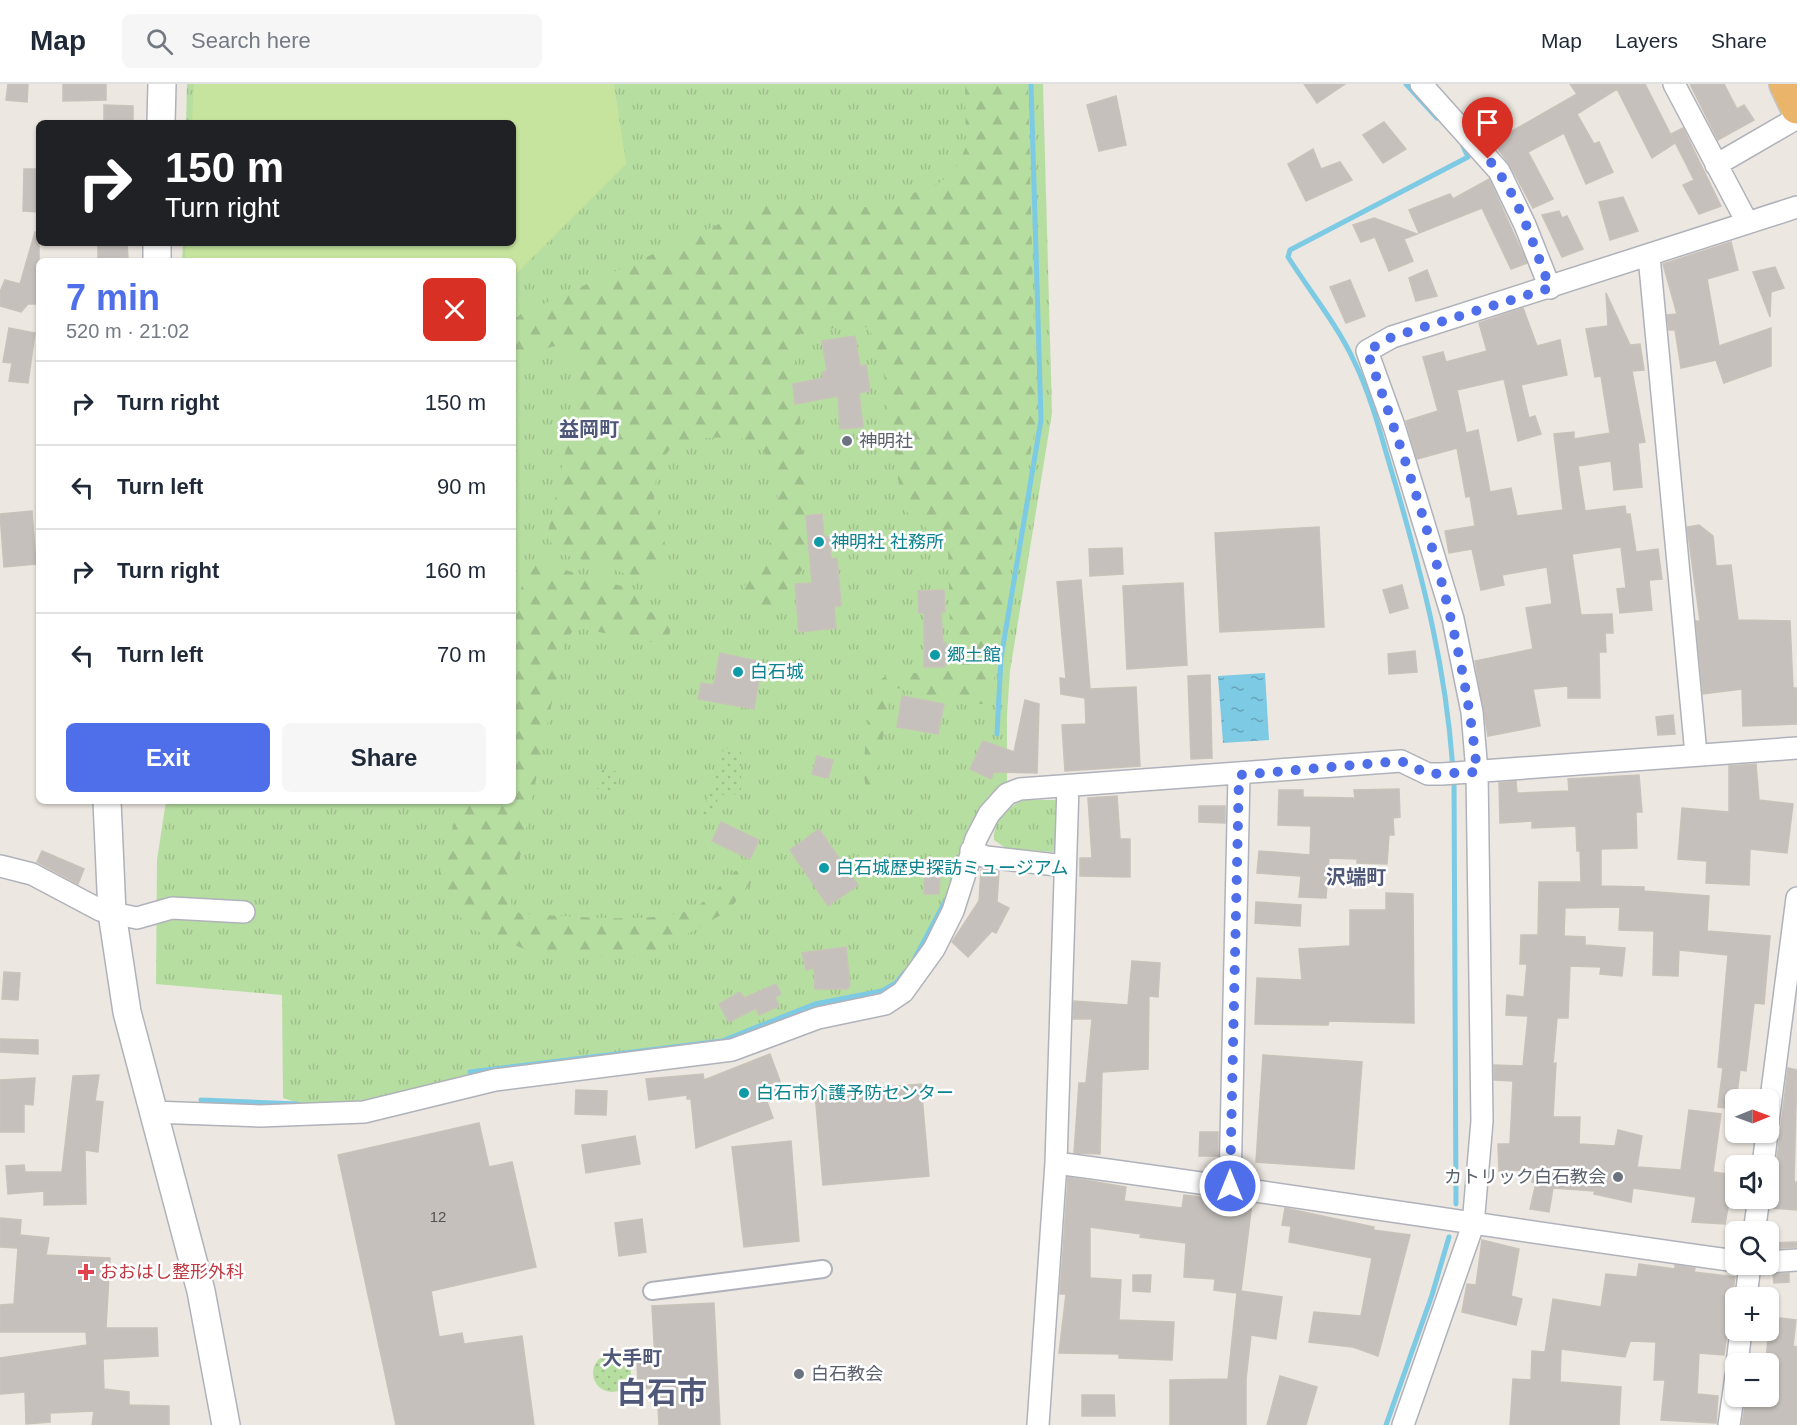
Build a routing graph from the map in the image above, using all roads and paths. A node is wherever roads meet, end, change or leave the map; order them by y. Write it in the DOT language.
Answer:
graph roads {
  1 [pos="162,84"];
  2 [pos="1421,84"];
  3 [pos="1674,84"];
  4 [pos="1786,84"];
  5 [pos="1797,107"];
  6 [pos="1797,118"];
  7 [pos="161,120"];
  8 [pos="1716,165"];
  9 [pos="1797,207"];
  10 [pos="1747,222"];
  11 [pos="1649,256"];
  12 [pos="1550,288"];
  13 [pos="1797,748"];
  14 [pos="1696,754"];
  15 [pos="1474,772"];
  16 [pos="1239,775"];
  17 [pos="1068,786"];
  18 [pos="107,804"];
  19 [pos="971,851"];
  20 [pos="0,866"];
  21 [pos="1065,866"];
  22 [pos="1797,898"];
  23 [pos="244,912"];
  24 [pos="112,913"];
  25 [pos="1772,1089"];
  26 [pos="152,1112"];
  27 [pos="1056,1163"];
  28 [pos="1230,1186"];
  29 [pos="1473,1225"];
  30 [pos="1725,1259"];
  31 [pos="1797,1260"];
  32 [pos="1779,1261"];
  33 [pos="823,1269"];
  34 [pos="652,1291"];
  35 [pos="1732,1407"];
  36 [pos="226,1425"];
  37 [pos="1038,1425"];
  38 [pos="1403,1425"];
  39 [pos="1729,1425"];
  1 -- 7 [label="street"];
  2 -- 12 [label="street"];
  3 -- 8 [label="street"];
  4 -- 5 [label="highway"];
  6 -- 8 [label="street"];
  8 -- 10 [label="street"];
  9 -- 10 [label="street"];
  10 -- 11 [label="street"];
  11 -- 12 [label="street"];
  11 -- 14 [label="street"];
  12 -- 15 [label="street"];
  13 -- 14 [label="street"];
  14 -- 15 [label="street"];
  15 -- 16 [label="street"];
  15 -- 29 [label="street"];
  16 -- 17 [label="street"];
  16 -- 28 [label="street"];
  17 -- 19 [label="street"];
  17 -- 21 [label="street"];
  18 -- 24 [label="street"];
  19 -- 21 [label="street"];
  19 -- 26 [label="street"];
  20 -- 24 [label="street"];
  21 -- 27 [label="street"];
  22 -- 25 [label="street"];
  23 -- 24 [label="street"];
  24 -- 26 [label="street"];
  26 -- 36 [label="street"];
  27 -- 28 [label="street"];
  27 -- 37 [label="street"];
  28 -- 29 [label="street"];
  29 -- 30 [label="street"];
  29 -- 38 [label="street"];
  31 -- 32 [label="street"];
  33 -- 34 [label="street"];
  35 -- 39 [label="street"];
}
